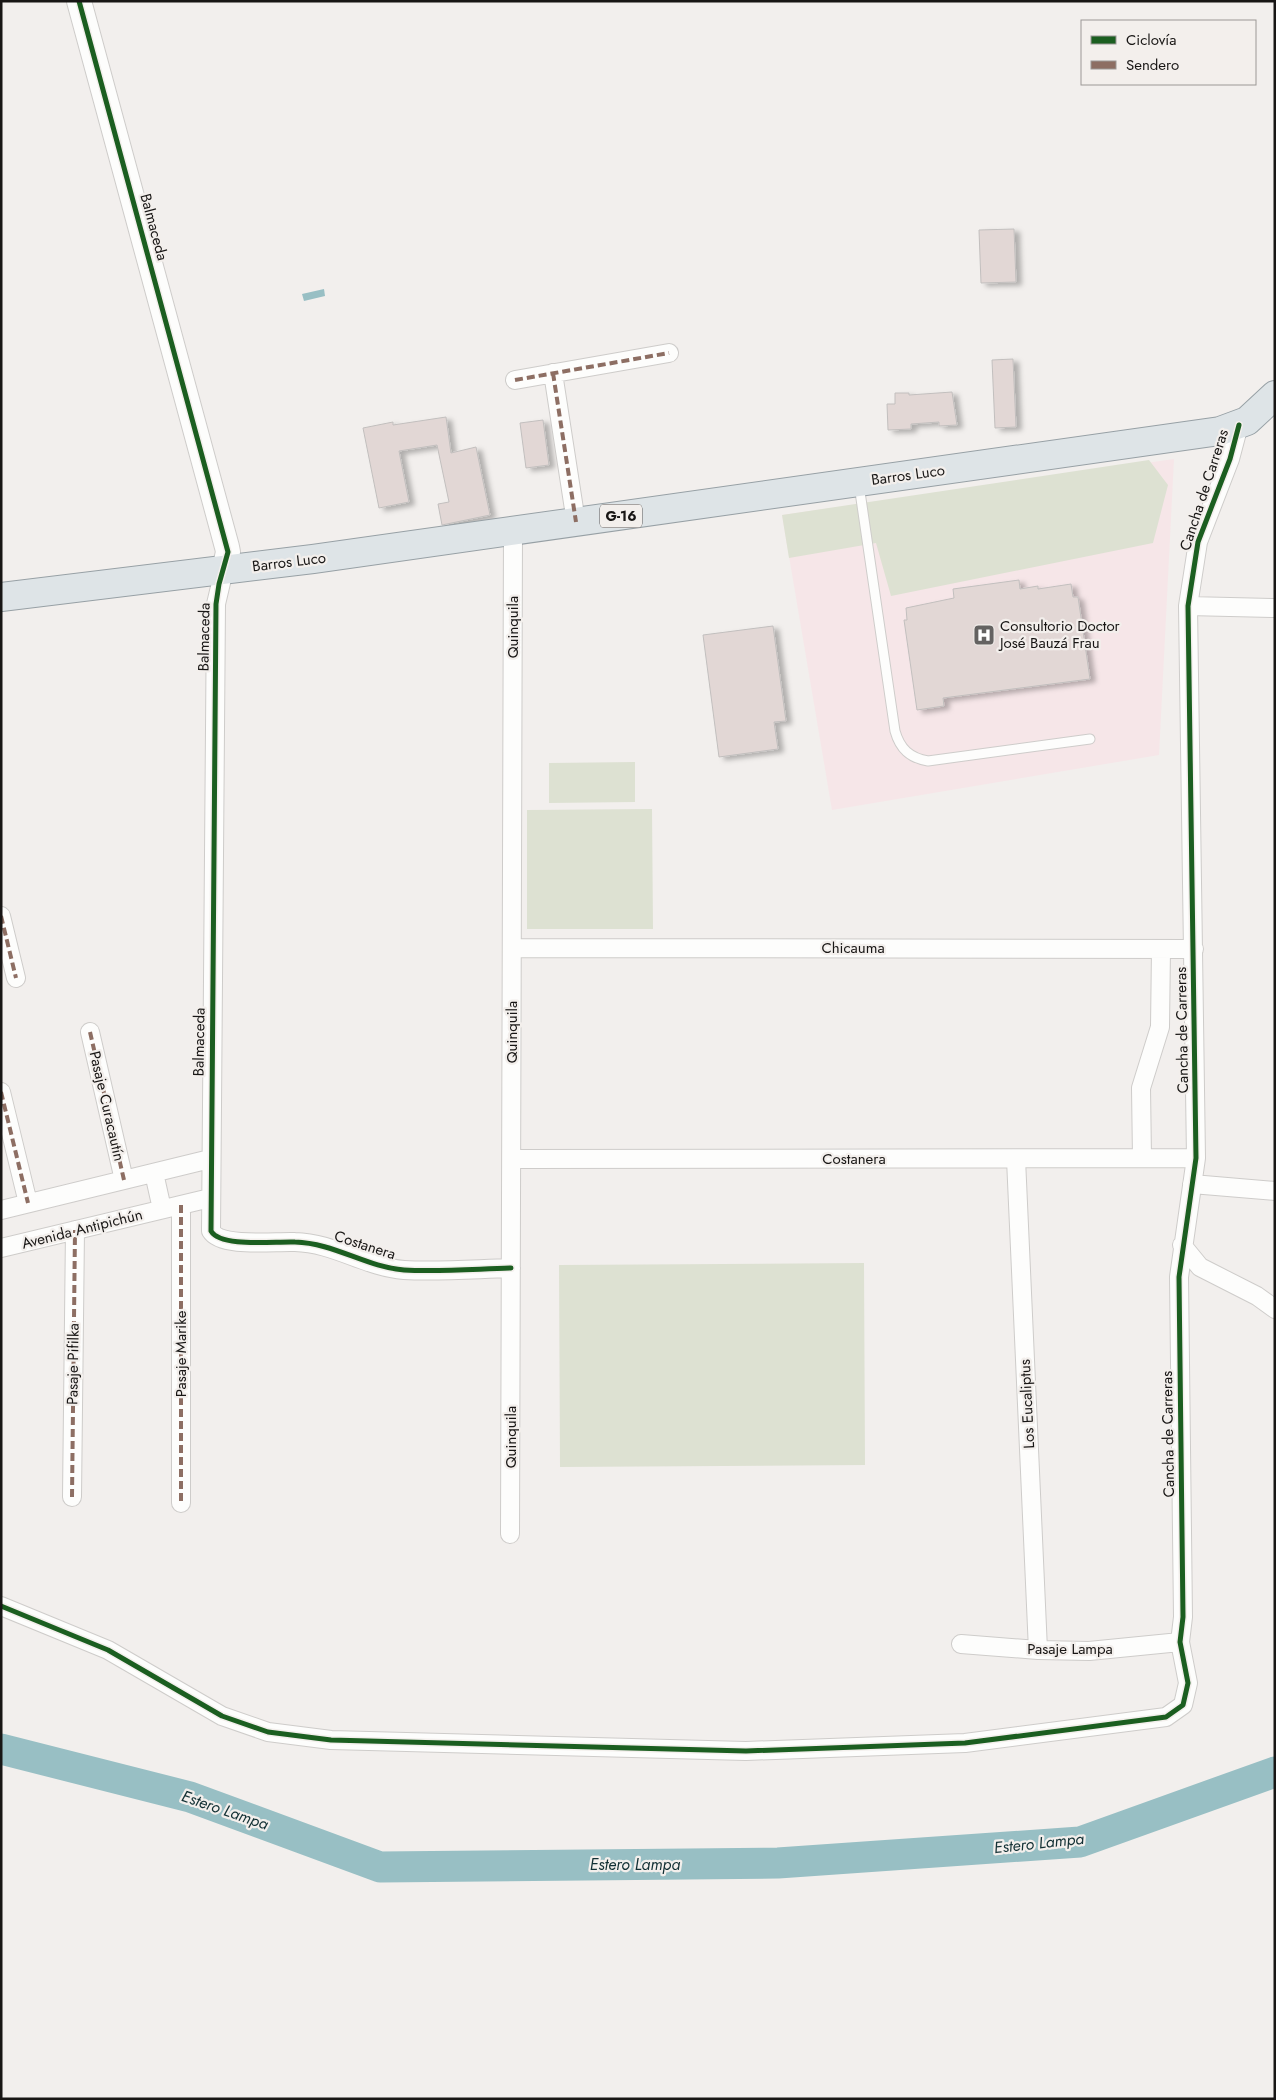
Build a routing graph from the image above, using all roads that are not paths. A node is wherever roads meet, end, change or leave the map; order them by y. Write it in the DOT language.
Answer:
graph roads {
  1 [pos="79,1"];
  2 [pos="669,353"];
  3 [pos="553,373"];
  4 [pos="515,380"];
  5 [pos="1275,394"];
  6 [pos="1239,424"];
  7 [pos="859,482"];
  8 [pos="576,522"];
  9 [pos="513,531"];
  10 [pos="224,570"];
  11 [pos="1,598"];
  12 [pos="1188,606"];
  13 [pos="1275,608"];
  14 [pos="1090,739"];
  15 [pos="1,916"];
  16 [pos="513,948"];
  17 [pos="1161,949"];
  18 [pos="1194,949"];
  19 [pos="16,978"];
  20 [pos="90,1032"];
  21 [pos="1,1092"];
  22 [pos="512,1158"];
  23 [pos="1016,1158"];
  24 [pos="1142,1158"];
  25 [pos="1196,1158"];
  26 [pos="210,1159"];
  27 [pos="154,1173"];
  28 [pos="124,1180"];
  29 [pos="1192,1184"];
  30 [pos="1275,1191"];
  31 [pos="210,1198"];
  32 [pos="28,1203"];
  33 [pos="180,1205"];
  34 [pos="162,1209"];
  35 [pos="1,1210"];
  36 [pos="75,1230"];
  37 [pos="213,1234"];
  38 [pos="1182,1245"];
  39 [pos="1,1248"];
  40 [pos="511,1268"];
  41 [pos="1275,1310"];
  42 [pos="72,1497"];
  43 [pos="181,1503"];
  44 [pos="510,1534"];
  45 [pos="1,1606"];
  46 [pos="1180,1642"];
  47 [pos="961,1644"];
  48 [pos="1038,1650"];
  1 -- 10 [label="street, Balmaceda"];
  2 -- 3 [label="street"];
  3 -- 4 [label="street"];
  3 -- 8 [label="street"];
  5 -- 6 [label="main road, G-16"];
  6 -- 7 [label="main road, Barros Luco / G-16"];
  6 -- 12 [label="street, Cancha de Carreras"];
  7 -- 8 [label="main road, Barros Luco / G-16"];
  7 -- 14 [label="lane"];
  8 -- 9 [label="main road, Barros Luco / G-16"];
  9 -- 10 [label="main road, Barros Luco / G-16"];
  9 -- 16 [label="street, Quinquila"];
  10 -- 11 [label="main road, Barros Luco / G-16"];
  10 -- 26 [label="street, Balmaceda"];
  12 -- 13 [label="street"];
  12 -- 18 [label="street, Cancha de Carreras"];
  15 -- 19 [label="street"];
  16 -- 17 [label="street, Chicauma"];
  16 -- 22 [label="street, Quinquila"];
  17 -- 18 [label="street, Chicauma"];
  17 -- 24 [label="street"];
  18 -- 25 [label="street, Cancha de Carreras"];
  20 -- 28 [label="street, Pasaje Curacautín"];
  21 -- 32 [label="street"];
  22 -- 23 [label="street, Costanera"];
  22 -- 40 [label="street, Quinquila"];
  23 -- 24 [label="street, Costanera"];
  23 -- 48 [label="street, Los Eucaliptus"];
  24 -- 25 [label="street, Costanera"];
  25 -- 29 [label="street, Cancha de Carreras"];
  26 -- 27 [label="street"];
  26 -- 31 [label="street, Balmaceda"];
  27 -- 28 [label="street"];
  27 -- 34 [label="street, Avenida Antipichún"];
  28 -- 32 [label="street"];
  29 -- 30 [label="street"];
  29 -- 38 [label="street, Cancha de Carreras"];
  31 -- 33 [label="street, Avenida Antipichún"];
  31 -- 37 [label="street, Balmaceda"];
  32 -- 35 [label="street"];
  33 -- 34 [label="street, Avenida Antipichún"];
  33 -- 43 [label="street, Pasaje Marike"];
  34 -- 36 [label="street, Avenida Antipichún"];
  36 -- 39 [label="street, Avenida Antipichún"];
  36 -- 42 [label="street, Pasaje Pifilka"];
  37 -- 40 [label="street, Costanera"];
  38 -- 41 [label="street"];
  38 -- 46 [label="street, Cancha de Carreras"];
  40 -- 44 [label="street, Quinquila"];
  45 -- 46 [label="street, Cancha de Carreras"];
  46 -- 48 [label="street, Pasaje Lampa"];
  47 -- 48 [label="street, Pasaje Lampa"];
}
